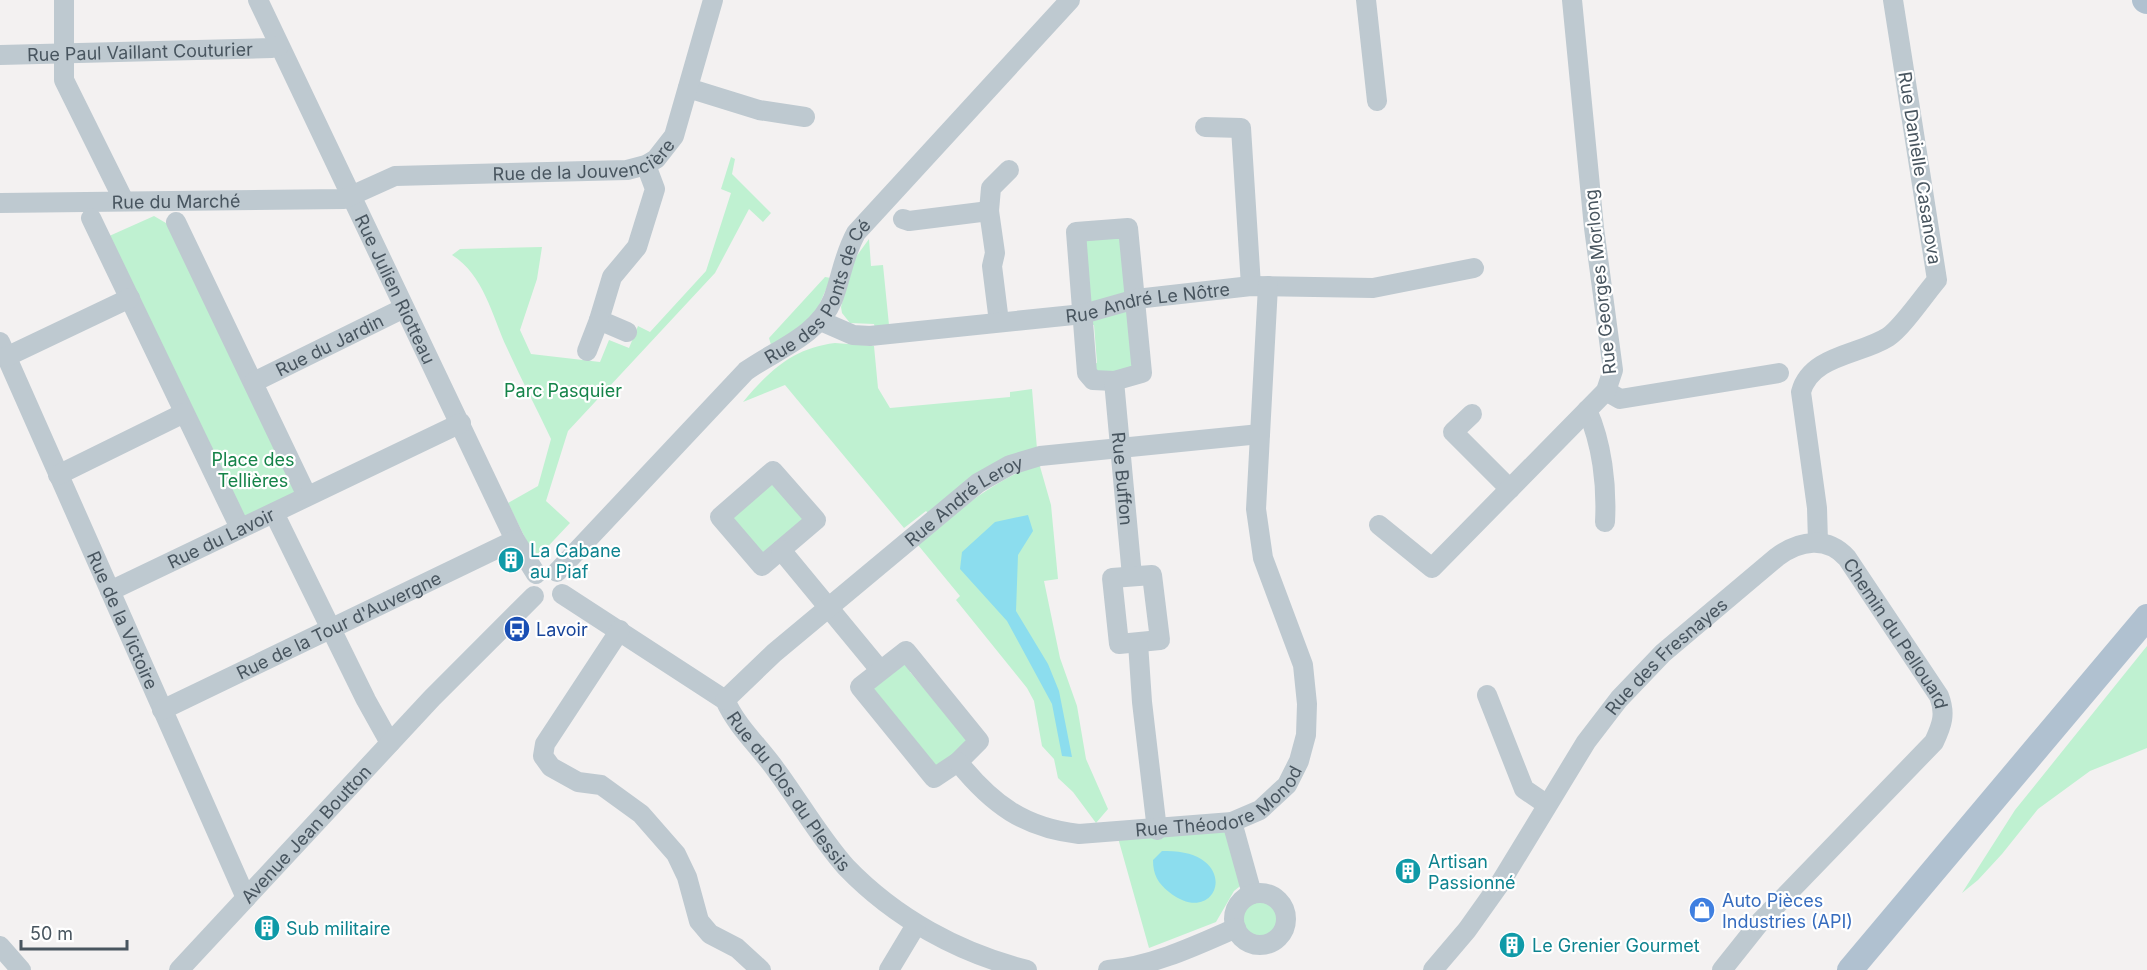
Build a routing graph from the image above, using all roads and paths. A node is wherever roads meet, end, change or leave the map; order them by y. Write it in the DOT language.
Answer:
graph roads {
  1 [pos="64,0"];
  2 [pos="258,0"];
  3 [pos="713,0"];
  4 [pos="1070,0"];
  5 [pos="1366,0"];
  6 [pos="1572,0"];
  7 [pos="1893,0"];
  8 [pos="279,46"];
  9 [pos="64,52"];
  10 [pos="0,55"];
  11 [pos="688,88"];
  12 [pos="1377,101"];
  13 [pos="805,117"];
  14 [pos="1205,127"];
  15 [pos="645,165"];
  16 [pos="1008,170"];
  17 [pos="351,197"];
  18 [pos="123,199"];
  19 [pos="0,203"];
  20 [pos="989,211"];
  21 [pos="91,218"];
  22 [pos="903,219"];
  23 [pos="176,222"];
  24 [pos="1474,268"];
  25 [pos="1259,286"];
  26 [pos="130,298"];
  27 [pos="1136,299"];
  28 [pos="404,308"];
  29 [pos="1083,314"];
  30 [pos="599,320"];
  31 [pos="821,321"];
  32 [pos="999,322"];
  33 [pos="627,332"];
  34 [pos="3,350"];
  35 [pos="587,351"];
  36 [pos="1779,373"];
  37 [pos="1114,381"];
  38 [pos="254,382"];
  39 [pos="1606,392"];
  40 [pos="1587,410"];
  41 [pos="184,413"];
  42 [pos="1472,414"];
  43 [pos="461,423"];
  44 [pos="1260,434"];
  45 [pos="1121,449"];
  46 [pos="58,475"];
  47 [pos="1510,489"];
  48 [pos="307,496"];
  49 [pos="274,513"];
  50 [pos="1605,522"];
  51 [pos="1379,525"];
  52 [pos="240,528"];
  53 [pos="515,540"];
  54 [pos="1818,542"];
  55 [pos="781,550"];
  56 [pos="557,572"];
  57 [pos="536,574"];
  58 [pos="1132,576"];
  59 [pos="110,591"];
  60 [pos="562,594"];
  61 [pos="534,596"];
  62 [pos="830,606"];
  63 [pos="2147,617"];
  64 [pos="331,627"];
  65 [pos="620,630"];
  66 [pos="1138,643"];
  67 [pos="880,670"];
  68 [pos="1487,695"];
  69 [pos="725,700"];
  70 [pos="162,710"];
  71 [pos="390,743"];
  72 [pos="958,762"];
  73 [pos="1546,804"];
  74 [pos="1232,822"];
  75 [pos="1157,830"];
  76 [pos="1252,894"];
  77 [pos="246,898"];
  78 [pos="916,925"];
  79 [pos="1236,928"];
  80 [pos="0,946"];
  81 [pos="13,967"];
  82 [pos="179,970"];
  83 [pos="761,970"];
  84 [pos="889,970"];
  85 [pos="1027,970"];
  86 [pos="1108,970"];
  87 [pos="1433,970"];
  88 [pos="1722,970"];
  89 [pos="1850,970"];
  1 -- 9 [label="street"];
  2 -- 8 [label="street, Rue Julien Riotteau"];
  3 -- 11 [label="street, Rue de la Jouvencière"];
  4 -- 31 [label="street, Rue des Ponts de Cé"];
  5 -- 12 [label="street"];
  6 -- 39 [label="street, Rue Georges Morlong"];
  7 -- 54 [label="street, Rue Danielle Casanova"];
  8 -- 9 [label="street, Rue Paul Vaillant Couturier"];
  8 -- 17 [label="street, Rue Julien Riotteau"];
  9 -- 10 [label="street, Rue Paul Vaillant Couturier"];
  9 -- 18 [label="street"];
  11 -- 13 [label="street"];
  11 -- 15 [label="street, Rue de la Jouvencière"];
  14 -- 25 [label="street, Rue Théodore Monod"];
  15 -- 17 [label="street, Rue de la Jouvencière"];
  15 -- 30 [label="street"];
  16 -- 20 [label="street"];
  17 -- 18 [label="street, Rue du Marché"];
  17 -- 28 [label="street, Rue Julien Riotteau"];
  18 -- 19 [label="street, Rue du Marché"];
  20 -- 22 [label="street"];
  20 -- 32 [label="street"];
  21 -- 26 [label="street"];
  23 -- 38 [label="street"];
  24 -- 25 [label="street, Rue André Le Nôtre"];
  25 -- 27 [label="street, Rue André Le Nôtre"];
  25 -- 44 [label="street, Rue Théodore Monod"];
  26 -- 34 [label="street"];
  26 -- 41 [label="street"];
  27 -- 29 [label="street, Rue André Le Nôtre"];
  27 -- 29 [label="street"];
  27 -- 37 [label="street"];
  28 -- 38 [label="street, Rue du Jardin"];
  28 -- 43 [label="street, Rue Julien Riotteau"];
  29 -- 32 [label="street, Rue André Le Nôtre"];
  29 -- 37 [label="street"];
  30 -- 33 [label="street"];
  30 -- 35 [label="street"];
  31 -- 32 [label="street, Rue André Le Nôtre"];
  31 -- 56 [label="street, Rue des Ponts de Cé"];
  34 -- 46 [label="street, Rue de la Victoire"];
  36 -- 39 [label="street"];
  37 -- 45 [label="street, Rue Buffon"];
  38 -- 48 [label="street"];
  39 -- 40 [label="street, Rue Georges Morlong"];
  40 -- 47 [label="street, Rue Georges Morlong"];
  40 -- 50 [label="street"];
  41 -- 46 [label="street"];
  41 -- 52 [label="street"];
  42 -- 47 [label="street"];
  43 -- 48 [label="street, Rue du Lavoir"];
  43 -- 53 [label="street, Rue Julien Riotteau"];
  44 -- 45 [label="street, Rue André Leroy"];
  44 -- 74 [label="street, Rue Théodore Monod"];
  45 -- 58 [label="street, Rue Buffon"];
  45 -- 62 [label="street, Rue André Leroy"];
  46 -- 59 [label="street, Rue de la Victoire"];
  47 -- 51 [label="street, Rue Georges Morlong"];
  48 -- 49 [label="street, Rue du Lavoir"];
  49 -- 52 [label="street, Rue du Lavoir"];
  49 -- 64 [label="street"];
  52 -- 59 [label="street, Rue du Lavoir"];
  53 -- 57 [label="street, Rue Julien Riotteau"];
  53 -- 64 [label="street, Rue de la Tour d'Auvergne"];
  54 -- 73 [label="street, Rue des Fresnayes"];
  54 -- 88 [label="street, Chemin du Pellouard"];
  55 -- 55 [label="street"];
  55 -- 62 [label="street"];
  56 -- 57 [label="street"];
  56 -- 60 [label="street"];
  57 -- 61 [label="street"];
  58 -- 66 [label="street"];
  58 -- 66 [label="street"];
  59 -- 70 [label="street, Rue de la Victoire"];
  60 -- 61 [label="street"];
  60 -- 65 [label="street, Rue du Clos du Plessis"];
  61 -- 71 [label="street, Avenue Jean Boutton"];
  62 -- 67 [label="street"];
  62 -- 69 [label="street, Rue André Leroy"];
  63 -- 89 [label="main road"];
  64 -- 70 [label="street, Rue de la Tour d'Auvergne"];
  64 -- 71 [label="street"];
  65 -- 69 [label="street, Rue du Clos du Plessis"];
  65 -- 83 [label="street"];
  66 -- 75 [label="street"];
  67 -- 72 [label="street"];
  67 -- 72 [label="street"];
  68 -- 73 [label="street"];
  69 -- 78 [label="street, Rue du Clos du Plessis"];
  70 -- 77 [label="street, Rue de la Victoire"];
  71 -- 77 [label="street, Avenue Jean Boutton"];
  72 -- 75 [label="street, Rue Théodore Monod"];
  73 -- 87 [label="street, Rue des Fresnayes"];
  74 -- 75 [label="street, Rue Théodore Monod"];
  74 -- 76 [label="street"];
  76 -- 79 [label="street"];
  76 -- 79 [label="street"];
  77 -- 82 [label="street, Avenue Jean Boutton"];
  78 -- 84 [label="street"];
  78 -- 85 [label="street, Rue du Clos du Plessis"];
  79 -- 86 [label="street"];
  80 -- 81 [label="street"];
}
